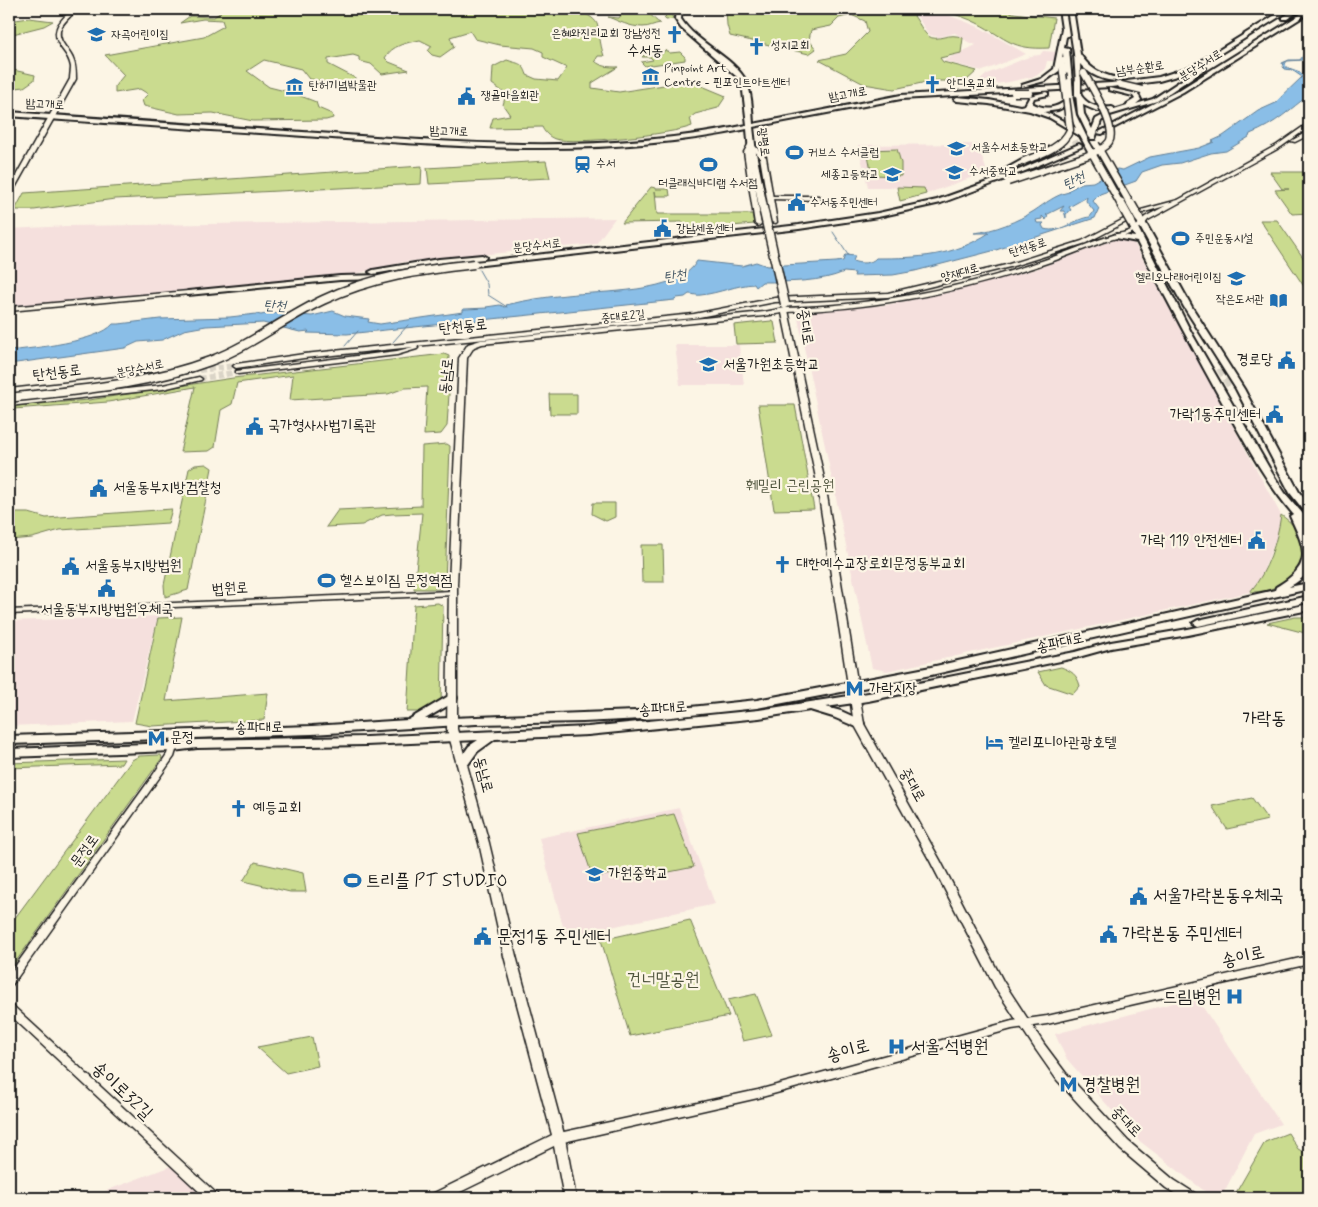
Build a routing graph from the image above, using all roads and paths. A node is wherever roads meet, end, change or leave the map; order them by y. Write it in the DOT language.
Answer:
graph roads {
  1 [pos="77,9"];
  2 [pos="679,9"];
  3 [pos="1062,9"];
  4 [pos="1070,9"];
  5 [pos="1289,9"];
  6 [pos="1299,9"];
  7 [pos="1304,9"];
  8 [pos="1309,11"];
  9 [pos="1287,16"];
  10 [pos="1309,16"];
  11 [pos="1065,29"];
  12 [pos="1077,54"];
  13 [pos="1061,58"];
  14 [pos="1203,68"];
  15 [pos="1084,70"];
  16 [pos="1154,80"];
  17 [pos="1108,87"];
  18 [pos="1032,91"];
  19 [pos="1056,92"];
  20 [pos="968,93"];
  21 [pos="1073,97"];
  22 [pos="906,99"];
  23 [pos="885,100"];
  24 [pos="1144,103"];
  25 [pos="1029,109"];
  26 [pos="9,114"];
  27 [pos="749,116"];
  28 [pos="52,117"];
  29 [pos="768,122"];
  30 [pos="750,126"];
  31 [pos="1309,126"];
  32 [pos="724,132"];
  33 [pos="1309,133"];
  34 [pos="1083,135"];
  35 [pos="751,140"];
  36 [pos="1092,142"];
  37 [pos="1280,146"];
  38 [pos="991,179"];
  39 [pos="9,193"];
  40 [pos="770,198"];
  41 [pos="820,198"];
  42 [pos="1178,201"];
  43 [pos="939,202"];
  44 [pos="773,212"];
  45 [pos="760,214"];
  46 [pos="1141,221"];
  47 [pos="774,222"];
  48 [pos="758,224"];
  49 [pos="1136,230"];
  50 [pos="1119,235"];
  51 [pos="1141,240"];
  52 [pos="1084,242"];
  53 [pos="581,252"];
  54 [pos="473,260"];
  55 [pos="188,293"];
  56 [pos="1175,306"];
  57 [pos="785,307"];
  58 [pos="1188,307"];
  59 [pos="9,309"];
  60 [pos="466,352"];
  61 [pos="237,369"];
  62 [pos="199,370"];
  63 [pos="200,379"];
  64 [pos="9,392"];
  65 [pos="9,398"];
  66 [pos="9,404"];
  67 [pos="1295,492"];
  68 [pos="1282,495"];
  69 [pos="1291,506"];
  70 [pos="1309,510"];
  71 [pos="1309,527"];
  72 [pos="1309,586"];
  73 [pos="1309,592"];
  74 [pos="452,593"];
  75 [pos="1264,596"];
  76 [pos="1309,598"];
  77 [pos="1309,609"];
  78 [pos="9,612"];
  79 [pos="1170,617"];
  80 [pos="1153,637"];
  81 [pos="854,686"];
  82 [pos="452,698"];
  83 [pos="856,699"];
  84 [pos="810,706"];
  85 [pos="451,721"];
  86 [pos="408,724"];
  87 [pos="859,724"];
  88 [pos="178,734"];
  89 [pos="494,735"];
  90 [pos="454,736"];
  91 [pos="9,740"];
  92 [pos="173,747"];
  93 [pos="9,753"];
  94 [pos="463,763"];
  95 [pos="1309,960"];
  96 [pos="9,982"];
  97 [pos="9,1008"];
  98 [pos="1025,1024"];
  99 [pos="559,1138"];
  100 [pos="213,1198"];
  101 [pos="436,1198"];
  102 [pos="570,1198"];
  103 [pos="1192,1198"];
  1 -- 28 [label="main road"];
  2 -- 27 [label="main road, 광평로"];
  3 -- 11 [label="main road"];
  4 -- 12 [label="main road"];
  5 -- 16 [label="main road, 남부순환로"];
  6 -- 9 [label="main road, 남부순환로"];
  7 -- 9 [label="main road"];
  8 -- 10 [label="main road, 분당수서로"];
  9 -- 14 [label="main road, 남부순환로"];
  11 -- 13 [label="main road"];
  11 -- 21 [label="main road, bridge"];
  12 -- 15 [label="main road"];
  12 -- 21 [label="main road, bridge"];
  13 -- 20 [label="main road"];
  13 -- 38 [label="main road, bridge"];
  14 -- 17 [label="main road, 남부순환로"];
  14 -- 24 [label="main road"];
  15 -- 16 [label="main road"];
  15 -- 43 [label="main road, bridge"];
  16 -- 17 [label="main road, 남부순환로"];
  17 -- 18 [label="main road, 남부순환로"];
  17 -- 19 [label="main road, 남부순환로"];
  17 -- 21 [label="main road"];
  17 -- 24 [label="main road, bridge"];
  18 -- 19 [label="main road, 밤고개로"];
  18 -- 20 [label="main road, 밤고개로"];
  18 -- 22 [label="main road, 밤고개로, bridge"];
  18 -- 25 [label="main road"];
  19 -- 21 [label="main road"];
  20 -- 23 [label="main road, 밤고개로"];
  21 -- 34 [label="main road"];
  21 -- 36 [label="main road"];
  22 -- 23 [label="main road, 밤고개로"];
  22 -- 25 [label="main road"];
  23 -- 29 [label="main road, 밤고개로"];
  24 -- 36 [label="main road"];
  25 -- 34 [label="main road"];
  26 -- 28 [label="main road, 밤고개로"];
  27 -- 29 [label="main road"];
  27 -- 30 [label="main road, 광평로"];
  28 -- 32 [label="main road, 밤고개로"];
  28 -- 39 [label="main road"];
  29 -- 30 [label="main road, 밤고개로"];
  30 -- 32 [label="main road, 밤고개로"];
  30 -- 35 [label="main road, 광평로"];
  31 -- 37 [label="street, 탄천동로"];
  32 -- 35 [label="main road"];
  33 -- 37 [label="street"];
  34 -- 36 [label="main road"];
  35 -- 40 [label="main road"];
  35 -- 45 [label="main road, 광평로"];
  36 -- 46 [label="main road, bridge"];
  36 -- 49 [label="main road, bridge"];
  37 -- 42 [label="street, 탄천동로"];
  38 -- 43 [label="main road, 분당수서로"];
  38 -- 54 [label="main road, 분당수서로"];
  40 -- 41 [label="street"];
  40 -- 44 [label="main road"];
  42 -- 46 [label="street, 탄천동로"];
  42 -- 52 [label="street, 탄천동로"];
  43 -- 53 [label="main road, 분당수서로"];
  44 -- 45 [label="main road"];
  44 -- 47 [label="main road"];
  45 -- 48 [label="main road"];
  45 -- 57 [label="main road, 광평로, bridge"];
  46 -- 49 [label="street, 양재대로"];
  46 -- 58 [label="main road"];
  49 -- 50 [label="street, 양재대로"];
  49 -- 51 [label="main road"];
  50 -- 51 [label="main road"];
  50 -- 52 [label="street"];
  50 -- 57 [label="street, 양재대로"];
  51 -- 56 [label="main road"];
  52 -- 61 [label="street, 탄천동로"];
  53 -- 54 [label="main road, 분당수서로"];
  53 -- 55 [label="main road"];
  54 -- 55 [label="main road"];
  54 -- 64 [label="main road, 분당수서로, bridge"];
  54 -- 65 [label="main road, 분당수서로, bridge"];
  55 -- 59 [label="main road"];
  56 -- 58 [label="main road"];
  56 -- 68 [label="main road"];
  57 -- 60 [label="main road, 중대로2길"];
  57 -- 81 [label="main road, 중대로"];
  58 -- 67 [label="main road"];
  60 -- 74 [label="main road, 동남로"];
  62 -- 64 [label="street, 탄천동로"];
  63 -- 66 [label="street"];
  67 -- 68 [label="main road"];
  67 -- 70 [label="main road"];
  68 -- 69 [label="main road"];
  69 -- 71 [label="main road"];
  69 -- 75 [label="main road"];
  72 -- 75 [label="main road"];
  73 -- 79 [label="main road"];
  74 -- 78 [label="street, 법원로"];
  74 -- 82 [label="main road, 동남로"];
  75 -- 79 [label="main road"];
  76 -- 80 [label="main road"];
  77 -- 80 [label="main road, 송파대로"];
  79 -- 81 [label="main road, 송파대로"];
  80 -- 83 [label="main road, 송파대로"];
  81 -- 83 [label="main road, 중대로"];
  81 -- 85 [label="main road, 송파대로"];
  82 -- 85 [label="main road, 동남로"];
  82 -- 86 [label="main road"];
  83 -- 84 [label="main road, 송파대로"];
  83 -- 87 [label="main road, 중대로"];
  84 -- 87 [label="main road"];
  84 -- 89 [label="main road, 송파대로"];
  85 -- 86 [label="main road, 송파대로"];
  85 -- 90 [label="main road, 동남로"];
  86 -- 88 [label="main road, 송파대로"];
  87 -- 98 [label="main road, 중대로"];
  88 -- 91 [label="main road, 송파대로"];
  88 -- 92 [label="street, 문정로"];
  89 -- 90 [label="main road, 송파대로"];
  89 -- 94 [label="main road"];
  90 -- 92 [label="main road, 송파대로"];
  90 -- 94 [label="main road, 동남로"];
  92 -- 93 [label="main road, 송파대로"];
  92 -- 96 [label="street, 문정로"];
  94 -- 99 [label="main road, 동남로"];
  95 -- 98 [label="street, 송이로"];
  97 -- 100 [label="street, 송이로32길"];
  98 -- 99 [label="street, 송이로"];
  98 -- 103 [label="main road, 중대로"];
  99 -- 101 [label="main road, 송이로"];
  99 -- 102 [label="main road, 동남로"];
}
